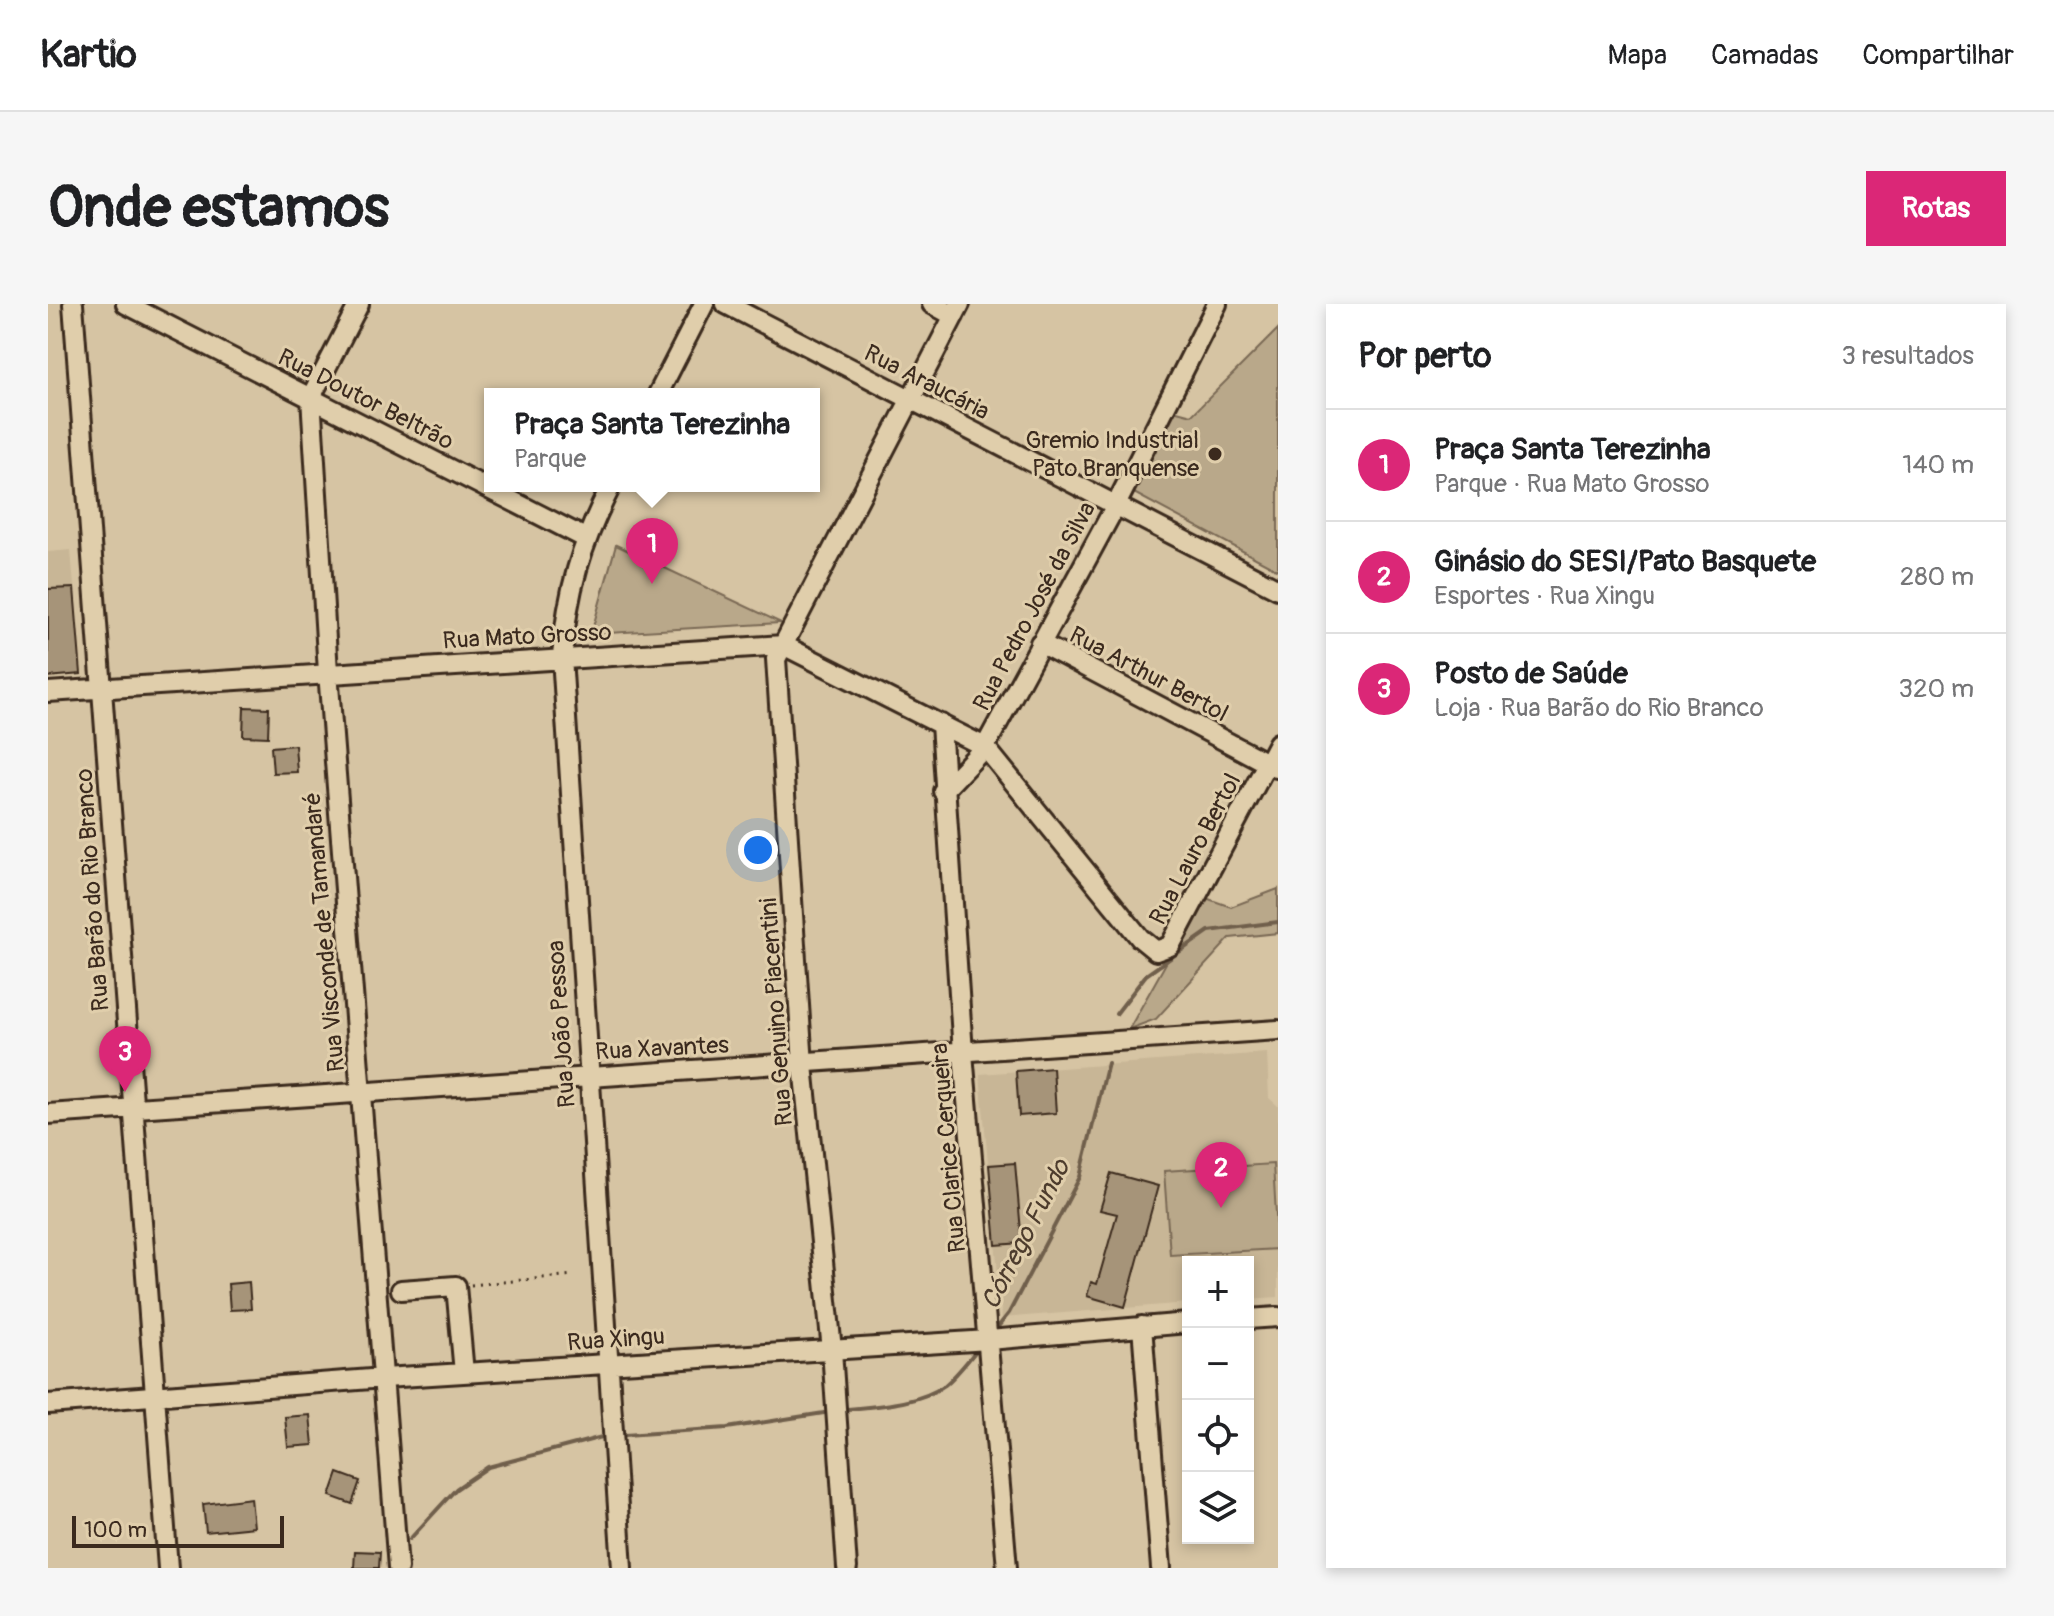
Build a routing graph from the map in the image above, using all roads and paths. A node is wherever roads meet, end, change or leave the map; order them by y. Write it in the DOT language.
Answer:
graph roads {
  1 [pos="73,304"];
  2 [pos="126,304"];
  3 [pos="359,304"];
  4 [pos="704,304"];
  5 [pos="726,304"];
  6 [pos="932,304"];
  7 [pos="1217,304"];
  8 [pos="957,310"];
  9 [pos="661,388"];
  10 [pos="311,397"];
  11 [pos="912,401"];
  12 [pos="484,486"];
  13 [pos="496,492"];
  14 [pos="608,492"];
  15 [pos="1116,505"];
  16 [pos="585,538"];
  17 [pos="1278,589"];
  18 [pos="1040,643"];
  19 [pos="783,645"];
  20 [pos="562,657"];
  21 [pos="328,672"];
  22 [pos="102,688"];
  23 [pos="48,692"];
  24 [pos="941,724"];
  25 [pos="1278,743"];
  26 [pos="985,747"];
  27 [pos="1272,766"];
  28 [pos="943,791"];
  29 [pos="1278,1030"];
  30 [pos="963,1053"];
  31 [pos="803,1065"];
  32 [pos="588,1076"];
  33 [pos="361,1091"];
  34 [pos="131,1108"];
  35 [pos="48,1114"];
  36 [pos="574,1275"];
  37 [pos="456,1286"];
  38 [pos="401,1290"];
  39 [pos="1278,1317"];
  40 [pos="1254,1319"];
  41 [pos="1182,1323"];
  42 [pos="1142,1326"];
  43 [pos="989,1340"];
  44 [pos="832,1350"];
  45 [pos="609,1363"];
  46 [pos="464,1373"];
  47 [pos="384,1378"];
  48 [pos="153,1394"];
  49 [pos="48,1404"];
  50 [pos="168,1568"];
  51 [pos="398,1568"];
  52 [pos="622,1568"];
  53 [pos="847,1568"];
  54 [pos="1007,1568"];
  55 [pos="1161,1568"];
  1 -- 22 [label="street, Rua Barão do Rio Branco"];
  2 -- 10 [label="street, Rua Doutor Beltrão"];
  3 -- 10 [label="street"];
  4 -- 9 [label="street"];
  5 -- 11 [label="street, Rua Araucária"];
  6 -- 8 [label="street"];
  7 -- 15 [label="street, Rua Pedro José da Silva"];
  8 -- 11 [label="street, Rua Genuino Piacentini"];
  10 -- 12 [label="street, Rua Doutor Beltrão"];
  10 -- 21 [label="street, Rua Visconde de Tamandaré"];
  11 -- 15 [label="street, Rua Araucária"];
  11 -- 19 [label="street, Rua Genuino Piacentini"];
  13 -- 16 [label="street, Rua Doutor Beltrão"];
  14 -- 16 [label="street, Rua João Pessoa"];
  15 -- 17 [label="street, Rua Araucária"];
  15 -- 18 [label="street, Rua Pedro José da Silva"];
  16 -- 20 [label="street, Rua João Pessoa"];
  18 -- 26 [label="street, Rua Pedro José da Silva"];
  18 -- 27 [label="street, Rua Arthur Bertol"];
  19 -- 20 [label="street, Rua Mato Grosso"];
  19 -- 24 [label="street, Rua Mato Grosso"];
  19 -- 31 [label="street, Rua Genuino Piacentini"];
  20 -- 21 [label="street, Rua Mato Grosso"];
  20 -- 32 [label="street, Rua João Pessoa"];
  21 -- 22 [label="street, Rua Mato Grosso"];
  21 -- 33 [label="street, Rua Visconde de Tamandaré"];
  22 -- 23 [label="street, Rua Mato Grosso"];
  22 -- 34 [label="street, Rua Barão do Rio Branco"];
  24 -- 26 [label="street, Rua Mato Grosso"];
  24 -- 28 [label="street, Rua Clarice Cerqueira"];
  25 -- 27 [label="street, Rua Lauro Bertol"];
  26 -- 27 [label="street, Rua Lauro Bertol"];
  26 -- 28 [label="street, Rua Pedro José da Silva"];
  28 -- 30 [label="street, Rua Clarice Cerqueira"];
  29 -- 30 [label="street, Rua Xavantes"];
  30 -- 31 [label="street, Rua Xavantes"];
  30 -- 43 [label="street, Rua Clarice Cerqueira"];
  31 -- 32 [label="street, Rua Xavantes"];
  31 -- 44 [label="street, Rua Genuino Piacentini"];
  32 -- 33 [label="street, Rua Xavantes"];
  32 -- 45 [label="street, Rua João Pessoa"];
  33 -- 34 [label="street, Rua Xavantes"];
  33 -- 47 [label="street, Rua Visconde de Tamandaré"];
  34 -- 35 [label="street, Rua Xavantes"];
  34 -- 48 [label="street, Rua Barão do Rio Branco"];
  36 -- 37 [label="path"];
  37 -- 38 [label="street"];
  37 -- 46 [label="street"];
  39 -- 40 [label="street"];
  41 -- 42 [label="street, Rua Xingu"];
  42 -- 43 [label="street, Rua Xingu"];
  42 -- 55 [label="street"];
  43 -- 44 [label="street, Rua Xingu"];
  43 -- 54 [label="street, Rua Clarice Cerqueira"];
  44 -- 45 [label="street, Rua Xingu"];
  44 -- 53 [label="street, Rua Genuino Piacentini"];
  45 -- 46 [label="street, Rua Xingu"];
  45 -- 52 [label="street, Rua João Pessoa"];
  46 -- 47 [label="street, Rua Xingu"];
  47 -- 48 [label="street, Rua Xingu"];
  47 -- 51 [label="street, Rua Visconde de Tamandaré"];
  48 -- 49 [label="street, Rua Xingu"];
  48 -- 50 [label="street, Rua Barão do Rio Branco"];
}
